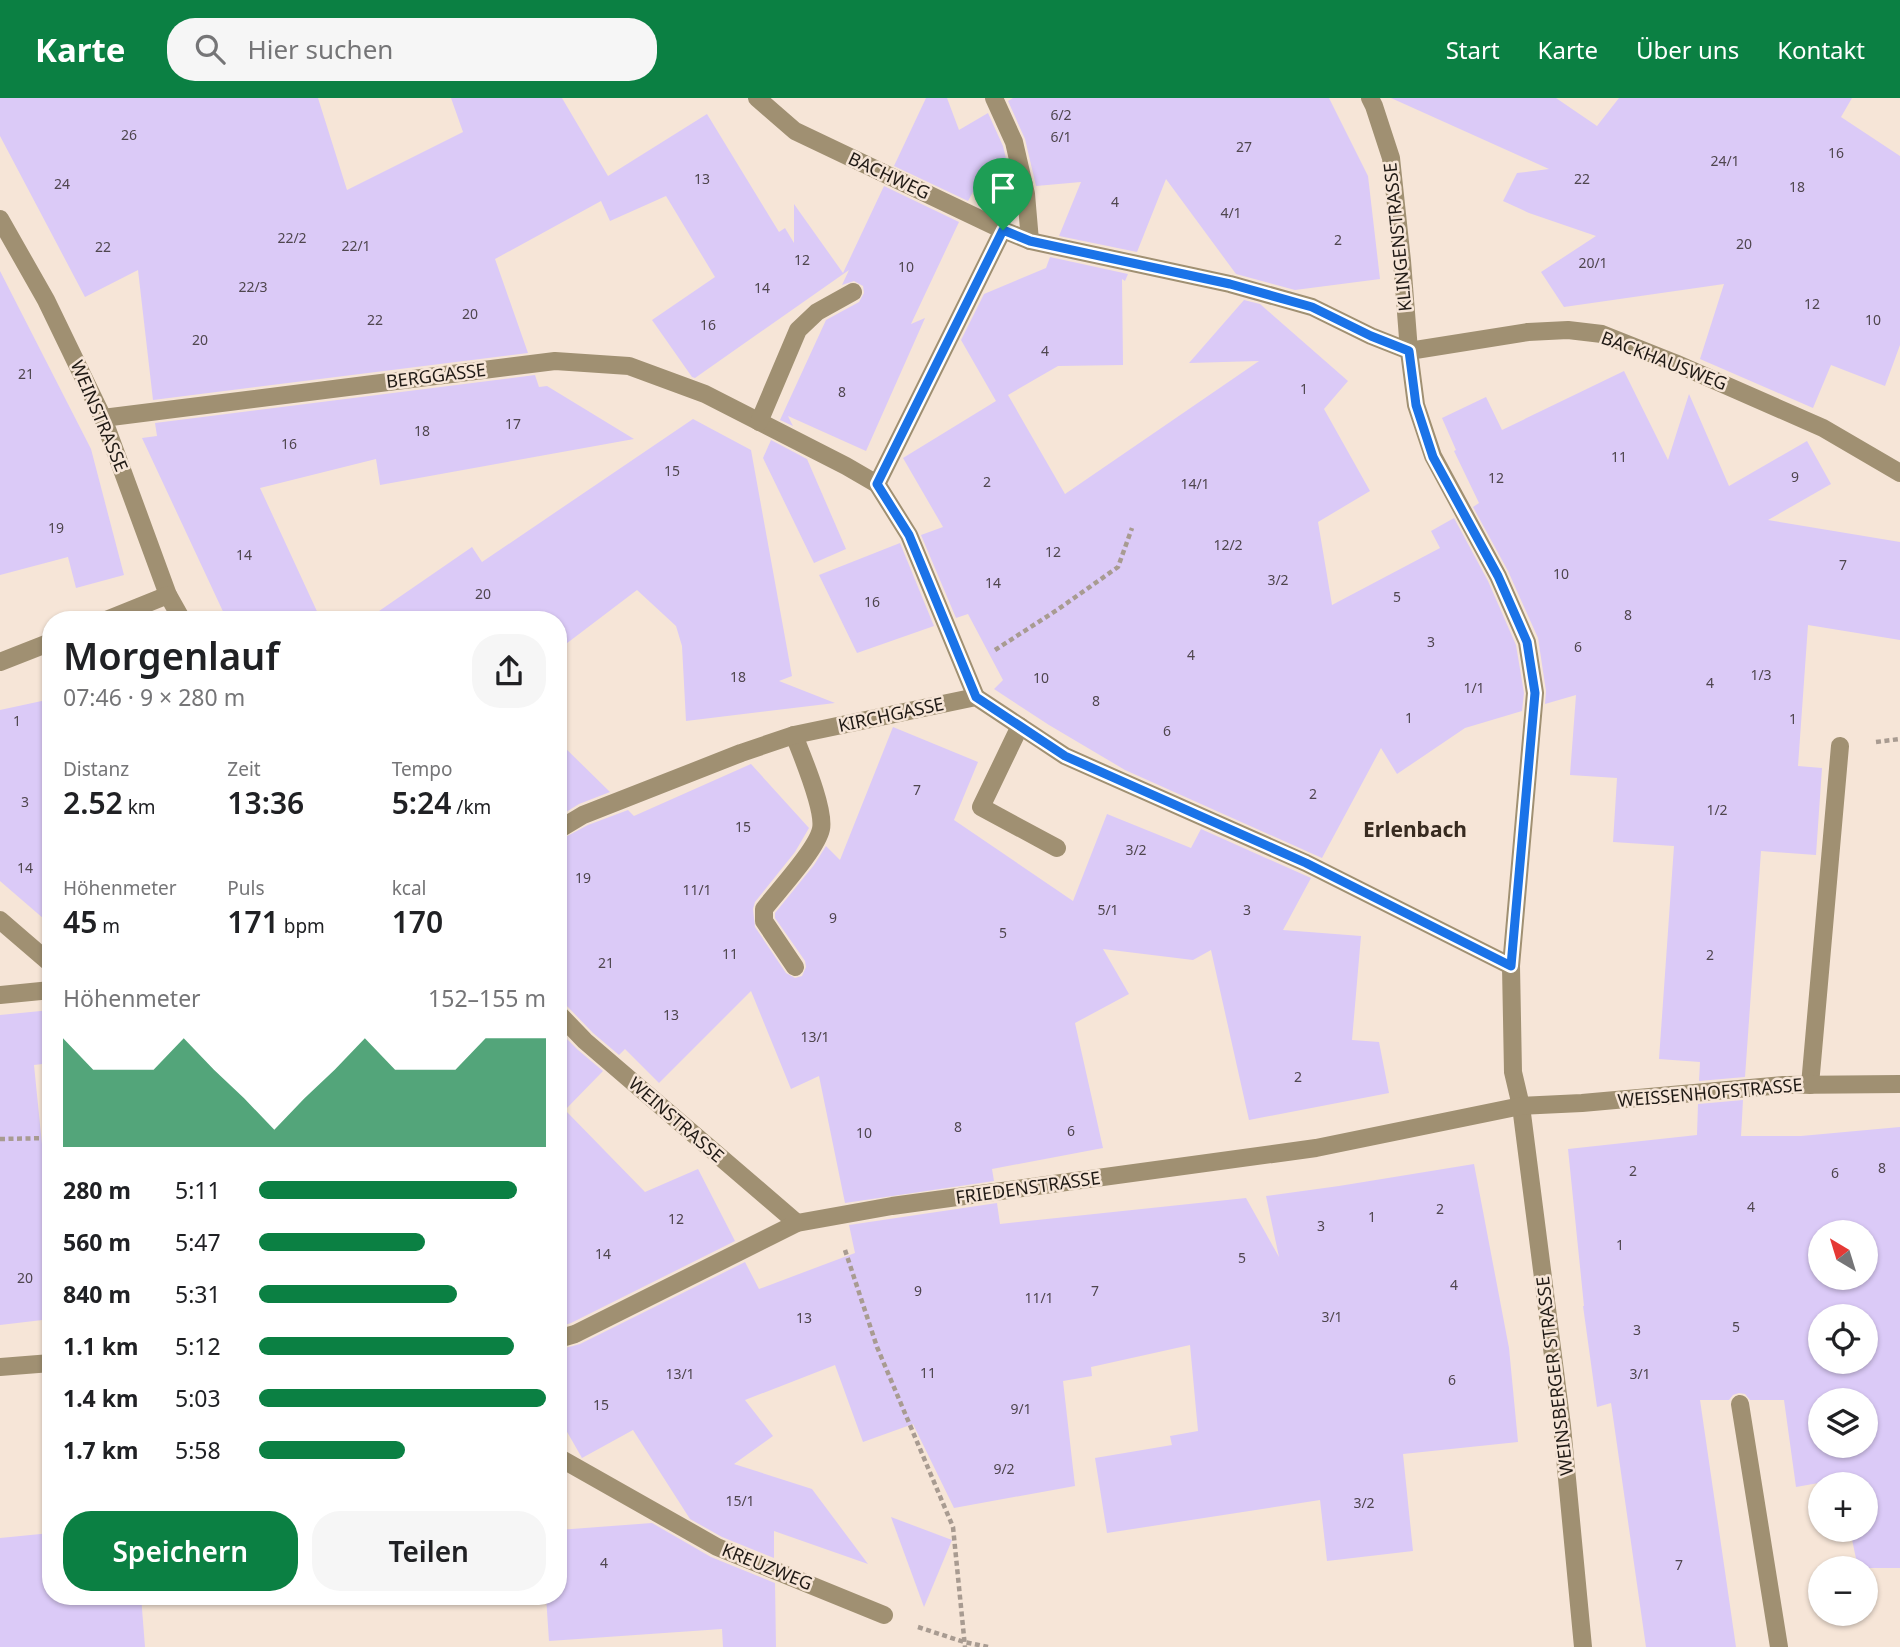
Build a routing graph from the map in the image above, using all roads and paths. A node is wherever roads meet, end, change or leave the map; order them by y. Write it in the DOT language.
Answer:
graph roads {
  1 [pos="757,98"];
  2 [pos="994,98"];
  3 [pos="1370,98"];
  4 [pos="0,219"];
  5 [pos="1003,230"];
  6 [pos="1030,241"];
  7 [pos="853,292"];
  8 [pos="1409,351"];
  9 [pos="103,418"];
  10 [pos="759,422"];
  11 [pos="1900,473"];
  12 [pos="877,484"];
  13 [pos="1132,528"];
  14 [pos="168,594"];
  15 [pos="127,611"];
  16 [pos="177,611"];
  17 [pos="42,646"];
  18 [pos="0,662"];
  19 [pos="966,672"];
  20 [pos="976,697"];
  21 [pos="1020,726"];
  22 [pos="794,735"];
  23 [pos="1840,746"];
  24 [pos="567,825"];
  25 [pos="1057,848"];
  26 [pos="0,919"];
  27 [pos="42,956"];
  28 [pos="1511,966"];
  29 [pos="795,967"];
  30 [pos="42,991"];
  31 [pos="0,995"];
  32 [pos="567,1023"];
  33 [pos="1900,1084"];
  34 [pos="1810,1085"];
  35 [pos="1521,1106"];
  36 [pos="42,1138"];
  37 [pos="0,1139"];
  38 [pos="834,1216"];
  39 [pos="797,1223"];
  40 [pos="567,1336"];
  41 [pos="42,1364"];
  42 [pos="0,1367"];
  43 [pos="1740,1404"];
  44 [pos="567,1462"];
  45 [pos="884,1615"];
  46 [pos="965,1644"];
  47 [pos="988,1647"];
  48 [pos="1583,1647"];
  49 [pos="1779,1647"];
  1 -- 5 [label="street, BACHWEG"];
  2 -- 6 [label="street"];
  3 -- 8 [label="street, KLINGENSTRASSE"];
  4 -- 9 [label="street, WEINSTRASSE"];
  5 -- 6 [label="street, BACHWEG"];
  5 -- 12 [label="street"];
  6 -- 8 [label="street, BACHWEG"];
  7 -- 10 [label="street"];
  8 -- 11 [label="street, BACKHAUSWEG"];
  8 -- 28 [label="street, KLINGENSTRASSE"];
  9 -- 10 [label="street, BERGGASSE"];
  9 -- 14 [label="street, WEINSTRASSE"];
  10 -- 12 [label="street, BERGGASSE"];
  12 -- 19 [label="street, BERGGASSE"];
  13 -- 19 [label="path"];
  14 -- 15 [label="street"];
  14 -- 16 [label="street, WEINSTRASSE"];
  17 -- 18 [label="street"];
  19 -- 20 [label="street, BERGGASSE"];
  20 -- 21 [label="street"];
  20 -- 22 [label="street, KIRCHGASSE"];
  21 -- 25 [label="street"];
  21 -- 28 [label="street"];
  22 -- 24 [label="street, KIRCHGASSE"];
  22 -- 29 [label="street"];
  23 -- 34 [label="street"];
  26 -- 27 [label="street"];
  28 -- 35 [label="street, KLINGENSTRASSE"];
  30 -- 31 [label="street"];
  32 -- 39 [label="street, WEINSTRASSE"];
  33 -- 34 [label="street, WEISSENHOFSTRASSE"];
  34 -- 35 [label="street, WEISSENHOFSTRASSE"];
  35 -- 38 [label="street, FRIEDENSTRASSE"];
  35 -- 48 [label="street, WEINSBERGER STRASSE"];
  36 -- 37 [label="path"];
  38 -- 39 [label="street, FRIEDENSTRASSE"];
  38 -- 46 [label="path"];
  39 -- 40 [label="street, FRIEDENSTRASSE"];
  41 -- 42 [label="street"];
  43 -- 49 [label="street"];
  44 -- 45 [label="street, KREUZWEG"];
  45 -- 46 [label="path"];
  46 -- 47 [label="path"];
}
